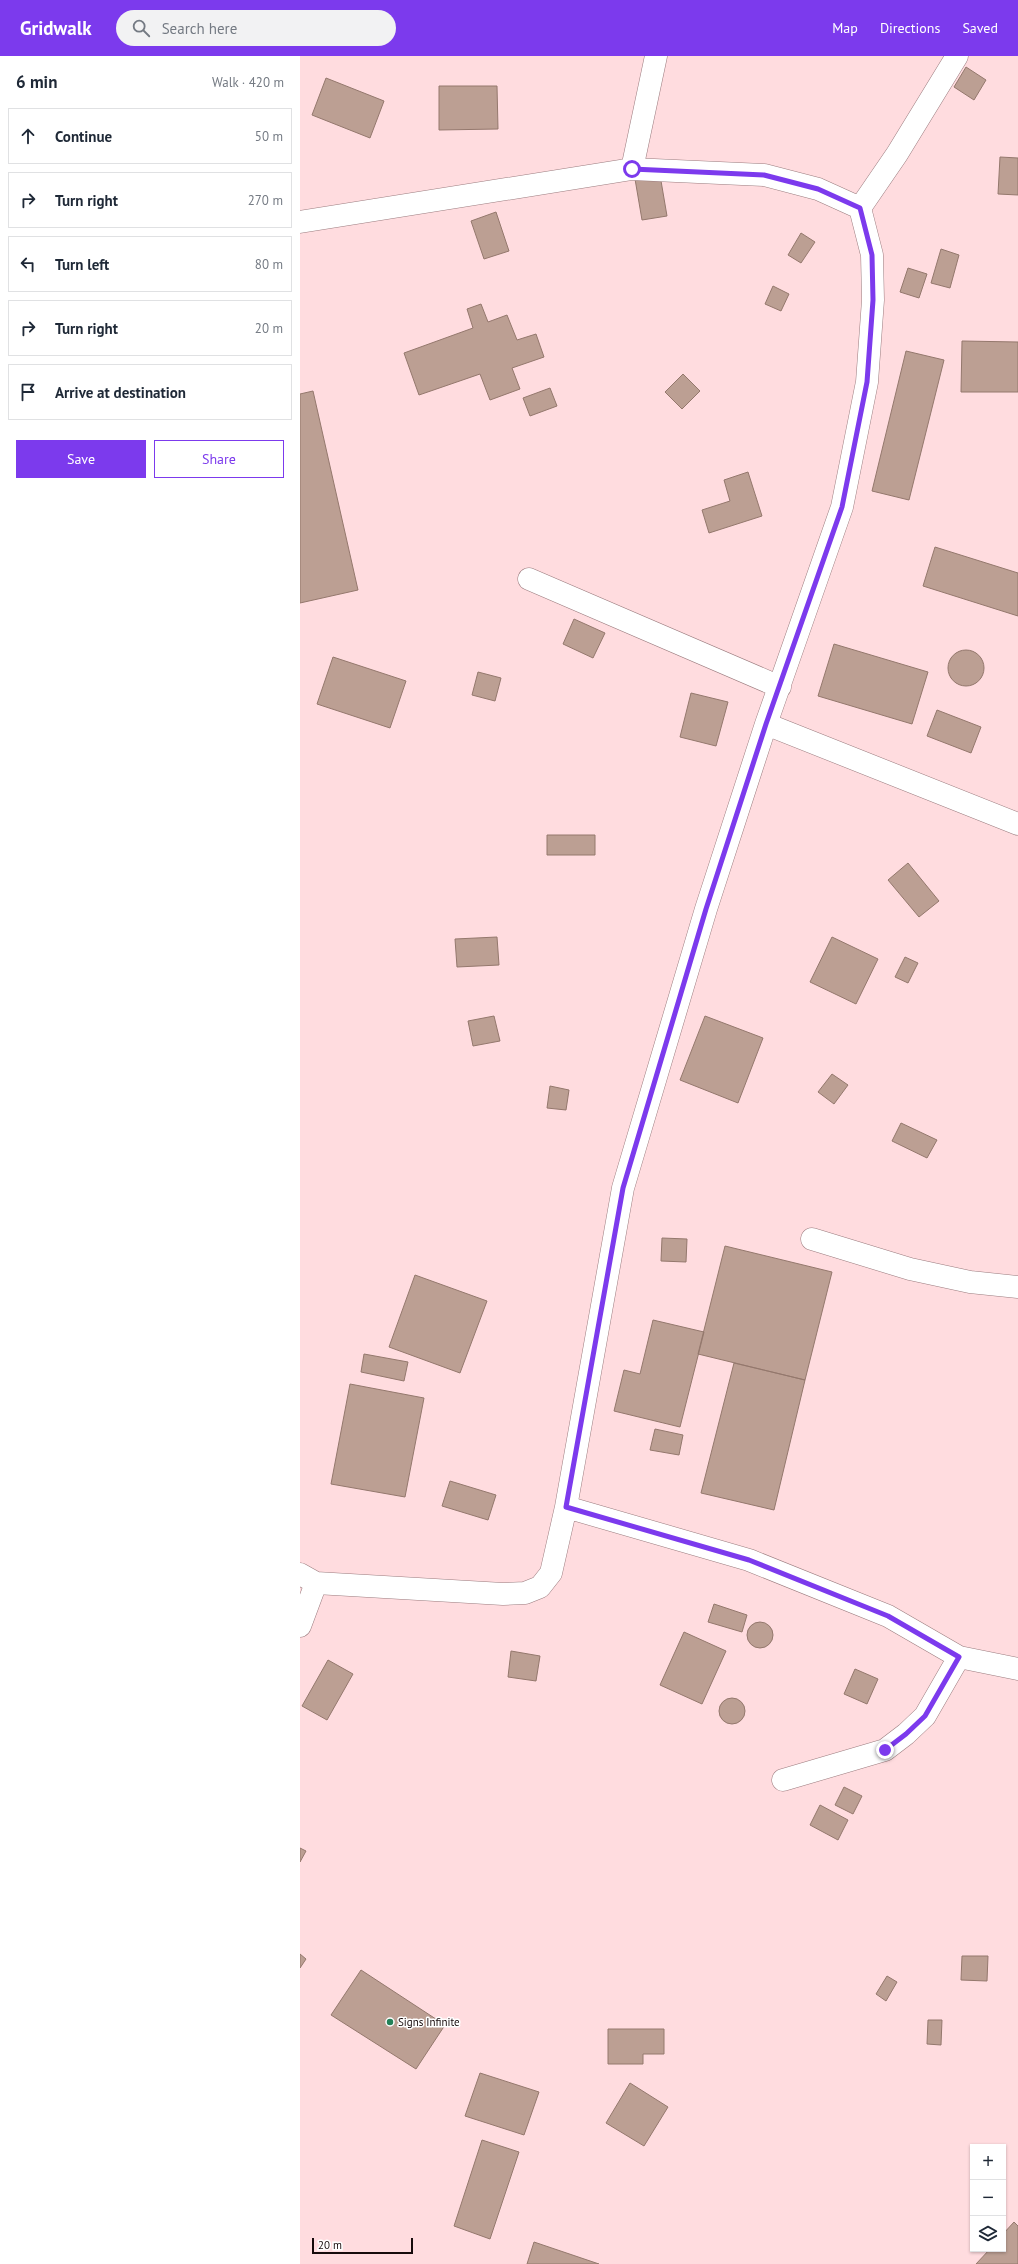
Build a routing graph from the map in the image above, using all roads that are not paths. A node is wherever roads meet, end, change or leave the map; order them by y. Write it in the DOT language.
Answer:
graph roads {
  1 [pos="656,56"];
  2 [pos="957,56"];
  3 [pos="632,169"];
  4 [pos="860,208"];
  5 [pos="300,222"];
  6 [pos="529,579"];
  7 [pos="780,687"];
  8 [pos="766,724"];
  9 [pos="1018,824"];
  10 [pos="812,1239"];
  11 [pos="1018,1286"];
  12 [pos="566,1507"];
  13 [pos="308,1578"];
  14 [pos="300,1626"];
  15 [pos="959,1657"];
  16 [pos="1018,1669"];
  17 [pos="783,1780"];
  1 -- 3 [label="street"];
  2 -- 4 [label="street"];
  3 -- 4 [label="street"];
  3 -- 5 [label="street"];
  4 -- 7 [label="street"];
  6 -- 7 [label="street"];
  7 -- 8 [label="street"];
  8 -- 9 [label="street"];
  8 -- 12 [label="street"];
  10 -- 11 [label="street"];
  12 -- 13 [label="street"];
  12 -- 15 [label="street"];
  13 -- 14 [label="street"];
  15 -- 16 [label="street"];
  15 -- 17 [label="street"];
}
